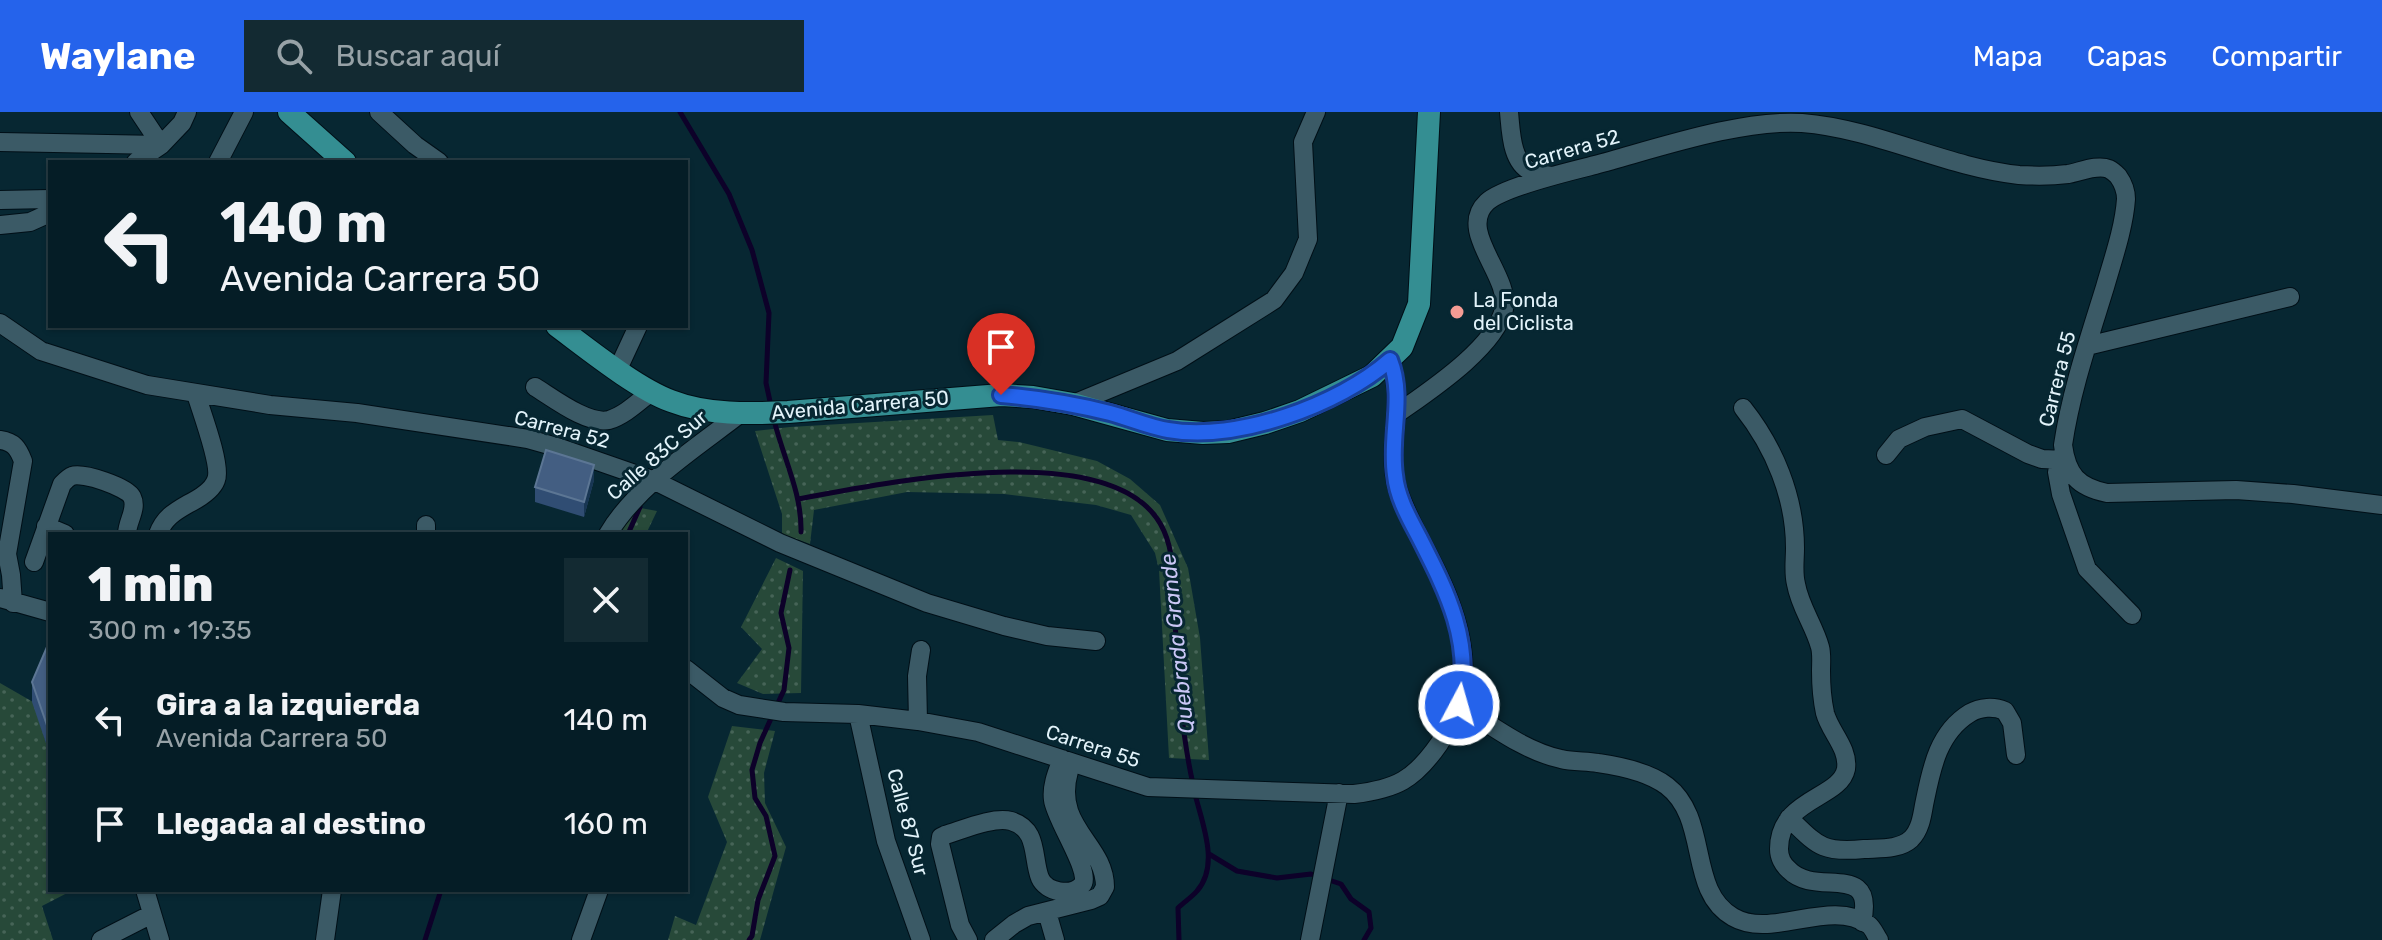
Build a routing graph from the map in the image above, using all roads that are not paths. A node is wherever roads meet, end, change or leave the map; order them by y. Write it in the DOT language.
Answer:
graph roads {
  1 [pos="139,112"];
  2 [pos="187,112"];
  3 [pos="244,112"];
  4 [pos="289,112"];
  5 [pos="379,112"];
  6 [pos="1316,112"];
  7 [pos="1429,112"];
  8 [pos="1509,112"];
  9 [pos="0,142"];
  10 [pos="161,145"];
  11 [pos="139,160"];
  12 [pos="219,160"];
  13 [pos="343,160"];
  14 [pos="436,160"];
  15 [pos="2118,175"];
  16 [pos="1552,176"];
  17 [pos="48,199"];
  18 [pos="0,200"];
  19 [pos="48,214"];
  20 [pos="0,225"];
  21 [pos="2290,297"];
  22 [pos="0,323"];
  23 [pos="560,328"];
  24 [pos="637,328"];
  25 [pos="2087,346"];
  26 [pos="1390,360"];
  27 [pos="618,369"];
  28 [pos="535,387"];
  29 [pos="651,392"];
  30 [pos="196,394"];
  31 [pos="1073,404"];
  32 [pos="1743,408"];
  33 [pos="748,413"];
  34 [pos="1398,413"];
  35 [pos="0,440"];
  36 [pos="1886,455"];
  37 [pos="2065,460"];
  38 [pos="655,481"];
  39 [pos="8,500"];
  40 [pos="2382,505"];
  41 [pos="46,526"];
  42 [pos="60,532"];
  43 [pos="127,532"];
  44 [pos="159,532"];
  45 [pos="609,532"];
  46 [pos="4,554"];
  47 [pos="34,562"];
  48 [pos="7,601"];
  49 [pos="48,611"];
  50 [pos="2132,615"];
  51 [pos="1096,641"];
  52 [pos="921,650"];
  53 [pos="688,671"];
  54 [pos="1459,705"];
  55 [pos="858,714"];
  56 [pos="918,721"];
  57 [pos="2016,755"];
  58 [pos="1068,760"];
  59 [pos="1339,793"];
  60 [pos="1789,818"];
  61 [pos="146,892"];
  62 [pos="332,892"];
  63 [pos="598,892"];
  64 [pos="1047,912"];
  65 [pos="152,914"];
  66 [pos="1862,922"];
  67 [pos="919,939"];
  68 [pos="101,940"];
  69 [pos="160,940"];
  70 [pos="325,940"];
  71 [pos="581,940"];
  72 [pos="968,940"];
  73 [pos="994,940"];
  74 [pos="1055,940"];
  75 [pos="1310,940"];
  76 [pos="1879,940"];
  1 -- 10 [label="street"];
  2 -- 10 [label="street"];
  3 -- 12 [label="street"];
  4 -- 13 [label="main road"];
  5 -- 14 [label="street"];
  6 -- 31 [label="street"];
  7 -- 26 [label="main road, Avenida Carrera 50"];
  8 -- 16 [label="street"];
  9 -- 10 [label="street"];
  10 -- 11 [label="street"];
  15 -- 16 [label="street, Carrera 52"];
  15 -- 25 [label="street, Carrera 55"];
  16 -- 34 [label="street, Carrera 52"];
  17 -- 18 [label="street"];
  19 -- 20 [label="street"];
  21 -- 25 [label="street"];
  22 -- 30 [label="street, Carrera 52"];
  23 -- 27 [label="main road, Avenida Carrera 50"];
  24 -- 27 [label="street"];
  25 -- 37 [label="street, Carrera 55"];
  26 -- 31 [label="main road, Avenida Carrera 50"];
  26 -- 34 [label="street"];
  27 -- 29 [label="main road, Avenida Carrera 50"];
  28 -- 29 [label="street"];
  29 -- 33 [label="main road, Avenida Carrera 50"];
  30 -- 38 [label="street, Carrera 52"];
  30 -- 44 [label="street"];
  31 -- 33 [label="main road, Avenida Carrera 50"];
  32 -- 60 [label="street"];
  33 -- 38 [label="street, Calle 83C Sur"];
  34 -- 54 [label="street"];
  35 -- 39 [label="street"];
  36 -- 37 [label="street"];
  37 -- 40 [label="street"];
  37 -- 50 [label="street, Carrera 55"];
  38 -- 45 [label="street, Calle 83C Sur"];
  38 -- 51 [label="street, Carrera 52"];
  39 -- 46 [label="street"];
  41 -- 42 [label="street"];
  41 -- 43 [label="street"];
  41 -- 47 [label="street"];
  46 -- 48 [label="street"];
  48 -- 49 [label="street"];
  52 -- 56 [label="street"];
  53 -- 55 [label="street, Carrera 55"];
  54 -- 59 [label="street, Carrera 55"];
  54 -- 66 [label="street"];
  55 -- 56 [label="street, Carrera 55"];
  55 -- 67 [label="street, Calle 87 Sur"];
  56 -- 58 [label="street, Carrera 55"];
  57 -- 60 [label="street"];
  58 -- 59 [label="street, Carrera 55"];
  58 -- 64 [label="street"];
  58 -- 72 [label="street"];
  59 -- 75 [label="street"];
  60 -- 66 [label="street"];
  61 -- 65 [label="street"];
  62 -- 70 [label="street"];
  63 -- 71 [label="street"];
  64 -- 73 [label="street"];
  64 -- 74 [label="street"];
  65 -- 68 [label="street"];
  65 -- 69 [label="street"];
  66 -- 76 [label="street"];
}
